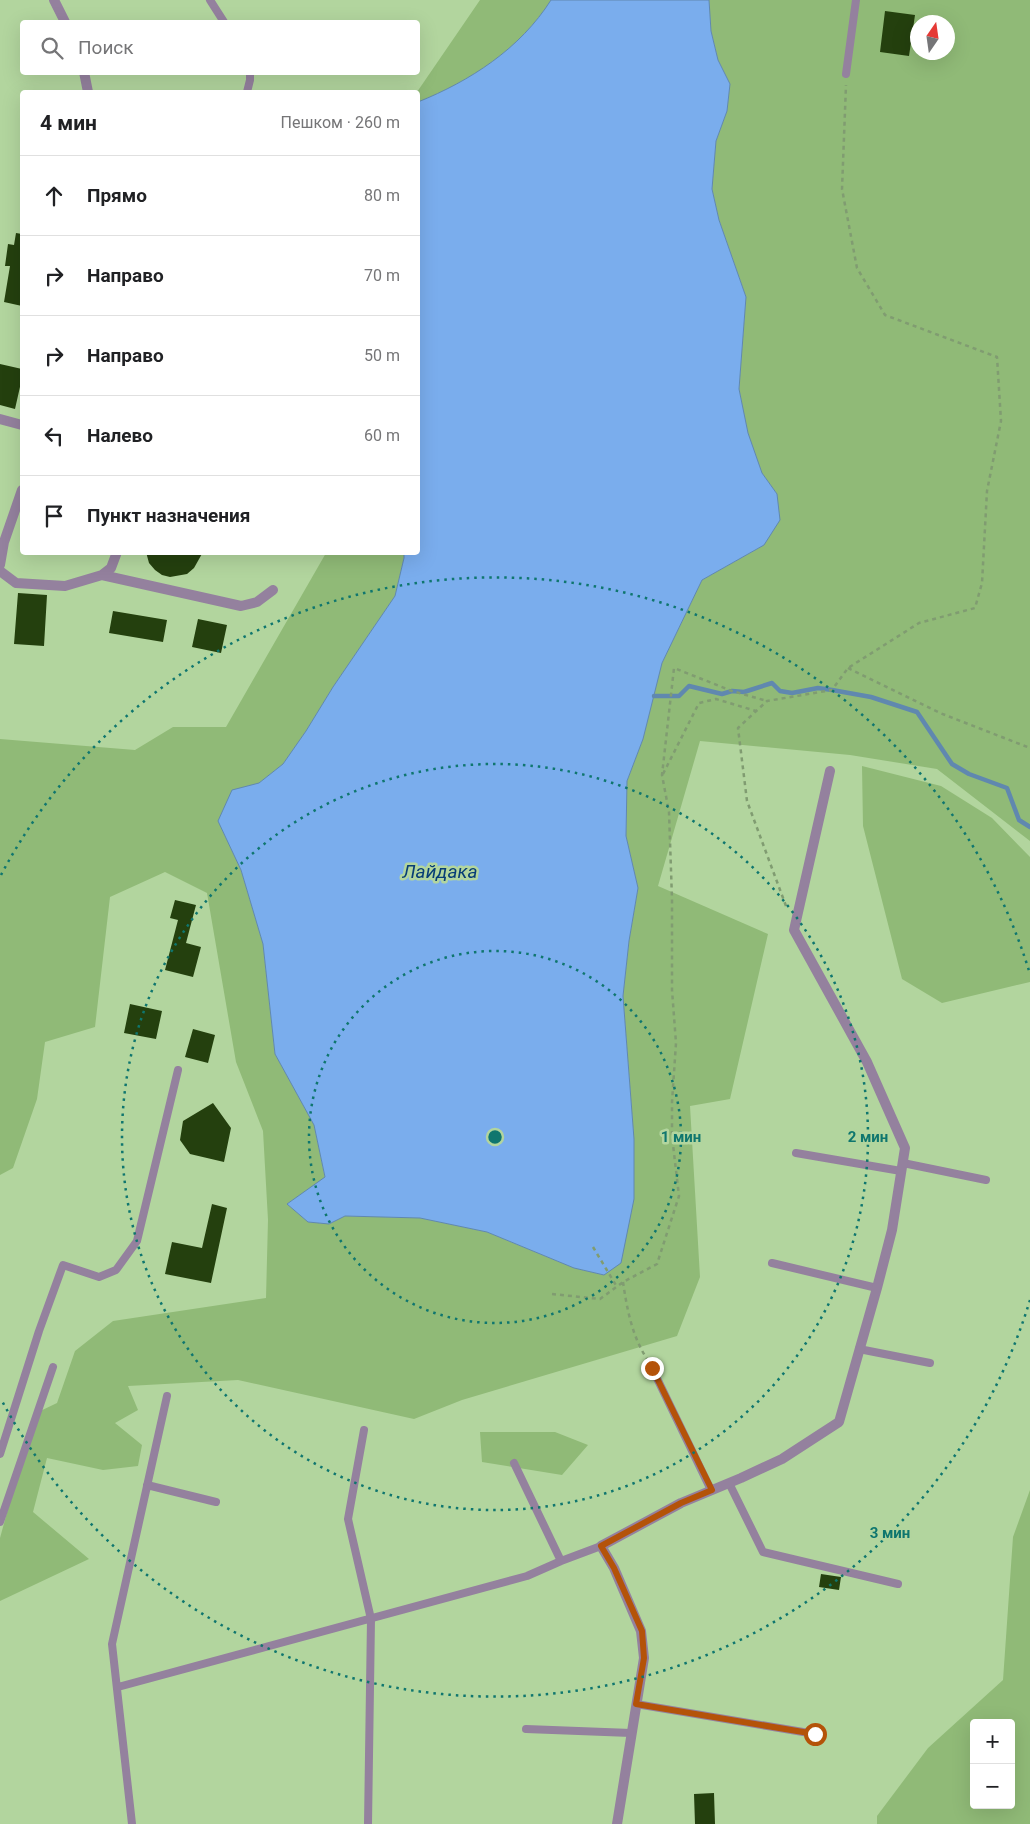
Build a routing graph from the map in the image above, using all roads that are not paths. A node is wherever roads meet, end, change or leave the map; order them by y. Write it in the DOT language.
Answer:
graph roads {
  1 [pos="54,0"];
  2 [pos="210,0"];
  3 [pos="856,0"];
  4 [pos="64,20"];
  5 [pos="223,20"];
  6 [pos="846,74"];
  7 [pos="85,75"];
  8 [pos="250,75"];
  9 [pos="88,90"];
  10 [pos="248,90"];
  11 [pos="0,419"];
  12 [pos="20,424"];
  13 [pos="20,496"];
  14 [pos="116,555"];
  15 [pos="0,565"];
  16 [pos="0,571"];
  17 [pos="102,575"];
  18 [pos="273,590"];
  19 [pos="830,771"];
  20 [pos="178,1070"];
  21 [pos="796,1153"];
  22 [pos="902,1167"];
  23 [pos="986,1180"];
  24 [pos="772,1263"];
  25 [pos="878,1288"];
  26 [pos="859,1349"];
  27 [pos="930,1363"];
  28 [pos="53,1367"];
  29 [pos="652,1368"];
  30 [pos="167,1396"];
  31 [pos="364,1430"];
  32 [pos="0,1454"];
  33 [pos="514,1463"];
  34 [pos="729,1483"];
  35 [pos="147,1485"];
  36 [pos="712,1490"];
  37 [pos="216,1502"];
  38 [pos="0,1522"];
  39 [pos="601,1546"];
  40 [pos="562,1561"];
  41 [pos="898,1584"];
  42 [pos="372,1618"];
  43 [pos="118,1687"];
  44 [pos="636,1704"];
  45 [pos="526,1729"];
  46 [pos="631,1733"];
  47 [pos="815,1734"];
  48 [pos="132,1824"];
  49 [pos="368,1824"];
  50 [pos="617,1824"];
  1 -- 4 [label="street"];
  2 -- 5 [label="lane"];
  3 -- 6 [label="lane"];
  7 -- 9 [label="street"];
  8 -- 10 [label="lane"];
  11 -- 12 [label="street"];
  13 -- 15 [label="street"];
  14 -- 17 [label="street"];
  16 -- 17 [label="street"];
  17 -- 18 [label="street"];
  19 -- 22 [label="street"];
  20 -- 32 [label="lane"];
  21 -- 22 [label="lane"];
  22 -- 23 [label="lane"];
  22 -- 25 [label="street"];
  24 -- 25 [label="lane"];
  25 -- 26 [label="street"];
  26 -- 27 [label="lane"];
  26 -- 34 [label="street"];
  28 -- 38 [label="lane"];
  29 -- 36 [label="lane"];
  30 -- 35 [label="lane"];
  31 -- 42 [label="lane"];
  33 -- 40 [label="lane"];
  34 -- 36 [label="street"];
  34 -- 41 [label="lane"];
  35 -- 37 [label="lane"];
  35 -- 43 [label="lane"];
  36 -- 39 [label="street"];
  39 -- 40 [label="lane"];
  39 -- 44 [label="street"];
  40 -- 42 [label="lane"];
  42 -- 43 [label="lane"];
  42 -- 49 [label="lane"];
  43 -- 48 [label="lane"];
  44 -- 46 [label="street"];
  44 -- 47 [label="lane"];
  45 -- 46 [label="lane"];
  46 -- 50 [label="street"];
}
